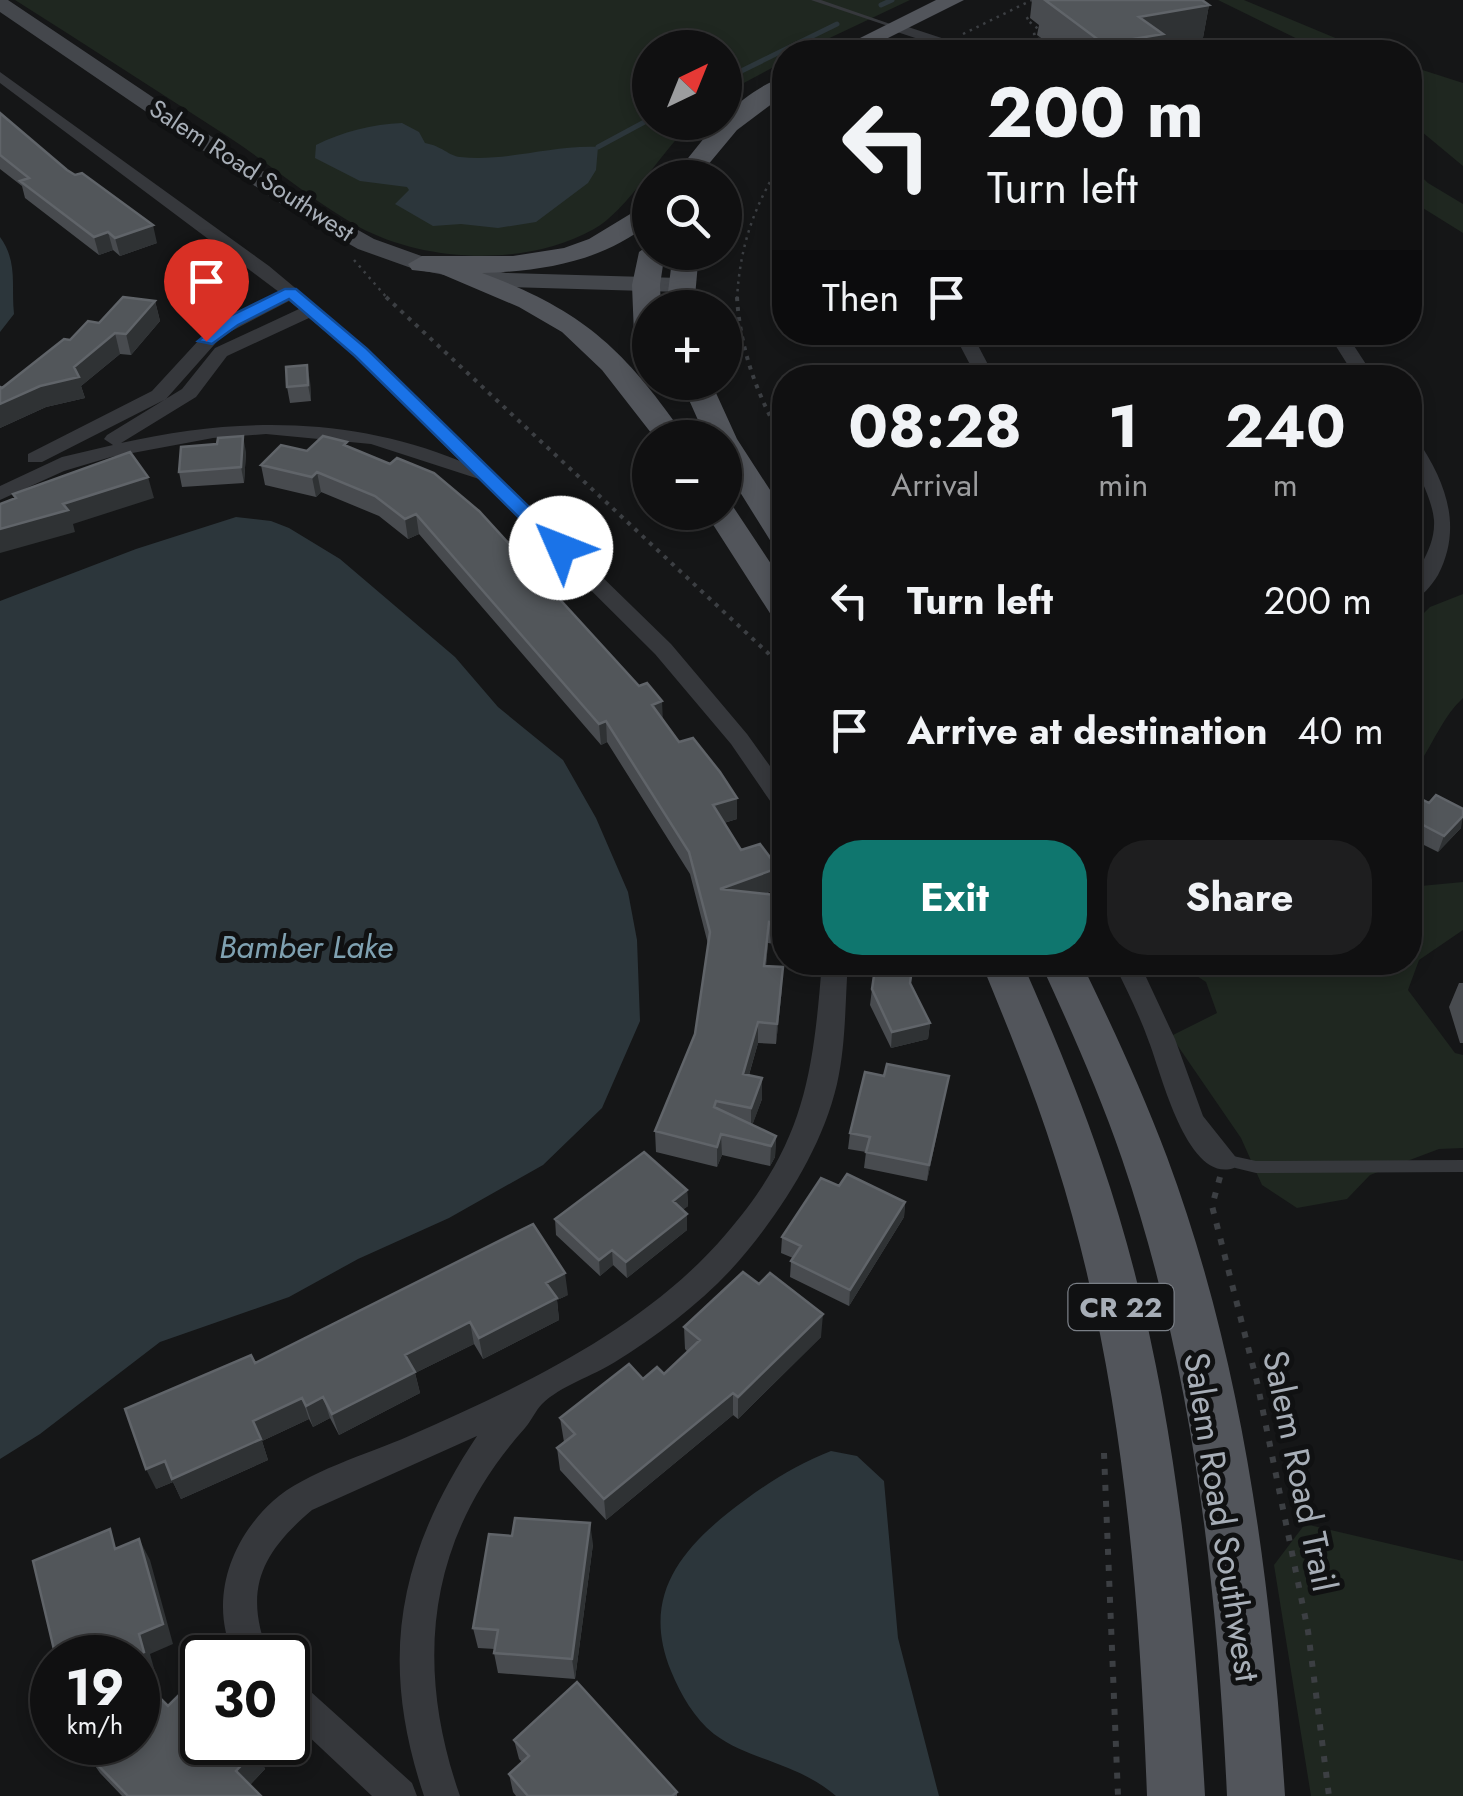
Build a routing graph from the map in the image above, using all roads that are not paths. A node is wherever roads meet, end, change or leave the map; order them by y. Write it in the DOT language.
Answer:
graph roads {
  1 [pos="814,0"];
  2 [pos="953,0"];
  3 [pos="0,3"];
  4 [pos="896,27"];
  5 [pos="869,40"];
  6 [pos="934,40"];
  7 [pos="0,76"];
  8 [pos="772,92"];
  9 [pos="772,112"];
  10 [pos="700,160"];
  11 [pos="729,160"];
  12 [pos="632,224"];
  13 [pos="422,264"];
  14 [pos="649,270"];
  15 [pos="452,271"];
  16 [pos="646,285"];
  17 [pos="646,290"];
  18 [pos="661,290"];
  19 [pos="290,292"];
  20 [pos="312,310"];
  21 [pos="658,420"];
  22 [pos="1422,461"];
  23 [pos="54,468"];
  24 [pos="742,471"];
  25 [pos="0,475"];
  26 [pos="490,481"];
  27 [pos="0,494"];
  28 [pos="772,518"];
  29 [pos="734,530"];
  30 [pos="1463,548"];
  31 [pos="1433,569"];
  32 [pos="1422,581"];
  33 [pos="772,590"];
  34 [pos="772,787"];
  35 [pos="834,975"];
  36 [pos="1005,975"];
  37 [pos="1066,975"];
  38 [pos="1132,975"];
  39 [pos="1224,1160"];
  40 [pos="1463,1166"];
  41 [pos="538,1392"];
  42 [pos="241,1635"];
  43 [pos="310,1714"];
  44 [pos="399,1796"];
  45 [pos="442,1796"];
  46 [pos="1176,1796"];
  47 [pos="1256,1796"];
  1 -- 4 [label="lane"];
  2 -- 4 [label="main road"];
  3 -- 13 [label="main road, Salem Road Southwest"];
  4 -- 5 [label="main road"];
  4 -- 6 [label="street"];
  7 -- 19 [label="street"];
  8 -- 10 [label="main road"];
  9 -- 11 [label="main road"];
  12 -- 13 [label="main road"];
  13 -- 15 [label="main road, Salem Road Southwest"];
  14 -- 16 [label="main road"];
  15 -- 16 [label="main road, Salem Road Southwest"];
  15 -- 21 [label="main road"];
  16 -- 17 [label="main road"];
  16 -- 18 [label="main road, Salem Road Southwest"];
  19 -- 20 [label="street"];
  19 -- 25 [label="street"];
  20 -- 23 [label="street"];
  20 -- 26 [label="street"];
  22 -- 31 [label="street"];
  23 -- 26 [label="street"];
  23 -- 27 [label="street"];
  24 -- 28 [label="main road"];
  26 -- 34 [label="street"];
  29 -- 33 [label="main road"];
  30 -- 31 [label="street"];
  31 -- 32 [label="street"];
  35 -- 41 [label="street"];
  36 -- 46 [label="main road, Salem Road Southwest / CR 22"];
  37 -- 47 [label="main road, Salem Road Southwest / CR 22"];
  38 -- 39 [label="street"];
  39 -- 40 [label="lane"];
  41 -- 42 [label="street"];
  41 -- 45 [label="street"];
  43 -- 44 [label="street"];
}
